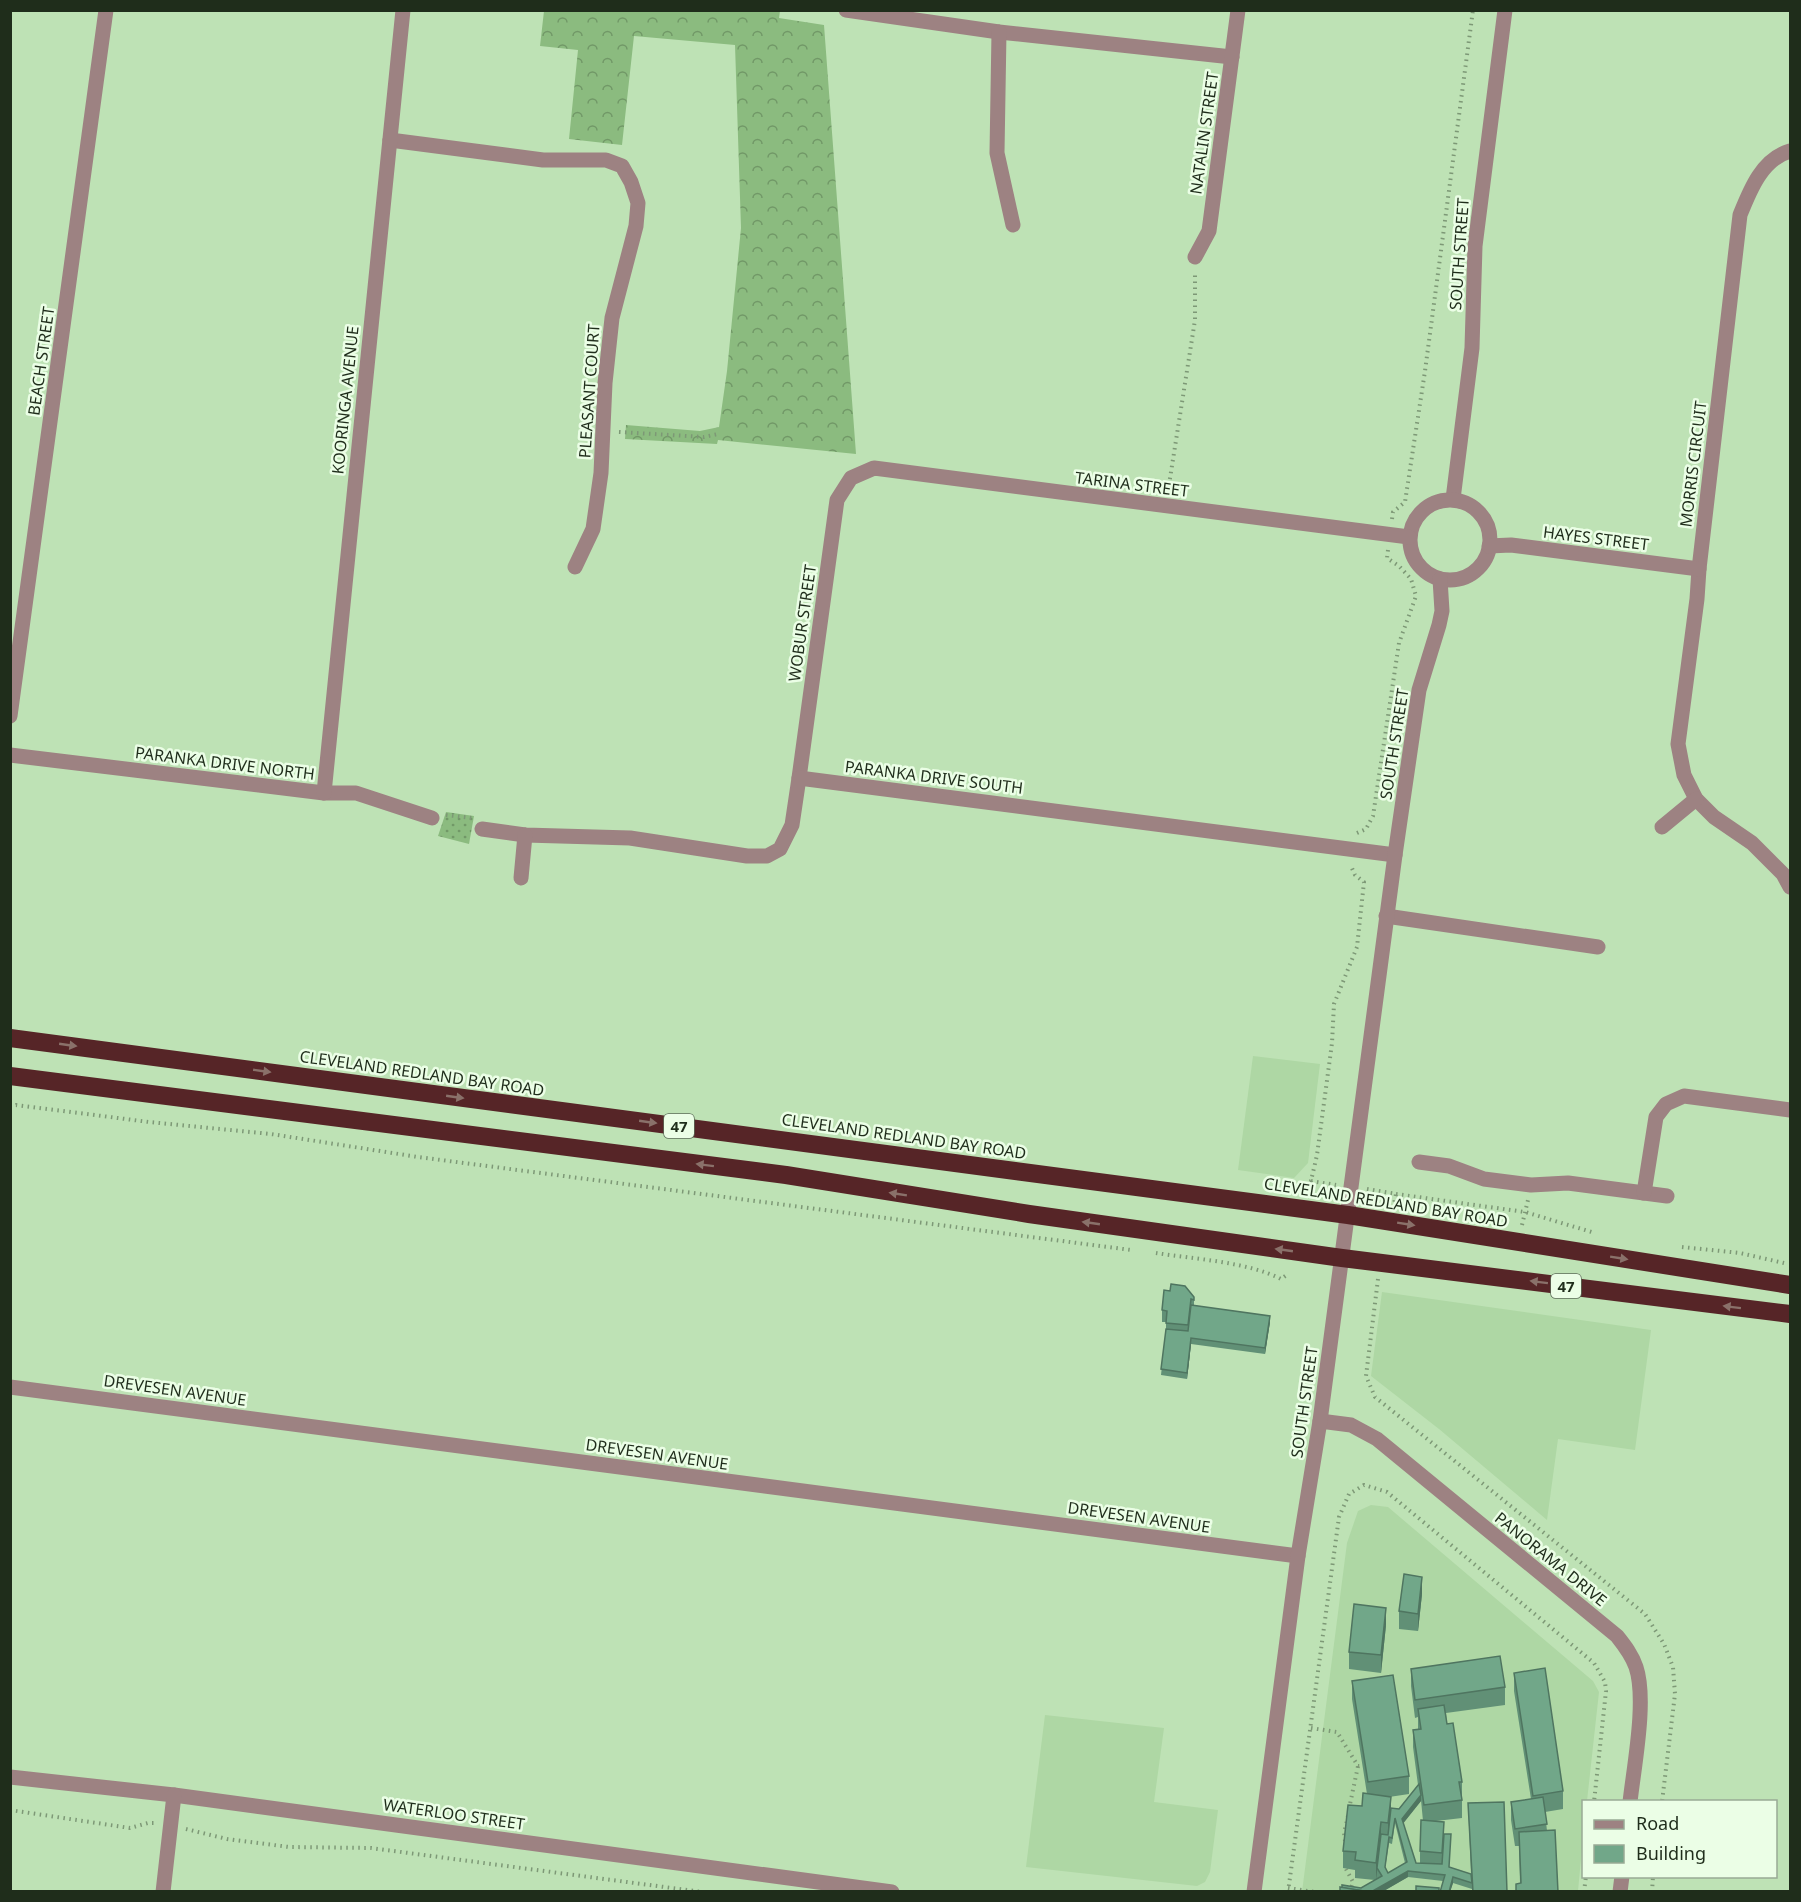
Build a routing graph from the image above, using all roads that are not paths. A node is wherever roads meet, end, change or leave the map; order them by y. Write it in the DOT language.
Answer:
graph roads {
  1 [pos="106,10"];
  2 [pos="402,10"];
  3 [pos="846,10"];
  4 [pos="1238,10"];
  5 [pos="1505,10"];
  6 [pos="999,32"];
  7 [pos="1232,57"];
  8 [pos="390,140"];
  9 [pos="1791,151"];
  10 [pos="1013,225"];
  11 [pos="1195,257"];
  12 [pos="851,478"];
  13 [pos="1454,499"];
  14 [pos="1409,537"];
  15 [pos="1489,546"];
  16 [pos="575,567"];
  17 [pos="1699,568"];
  18 [pos="1440,579"];
  19 [pos="10,716"];
  20 [pos="10,755"];
  21 [pos="799,778"];
  22 [pos="324,793"];
  23 [pos="1696,799"];
  24 [pos="432,818"];
  25 [pos="1662,827"];
  26 [pos="482,829"];
  27 [pos="525,835"];
  28 [pos="1395,855"];
  29 [pos="521,878"];
  30 [pos="1791,887"];
  31 [pos="1386,916"];
  32 [pos="1598,947"];
  33 [pos="10,1038"];
  34 [pos="10,1076"];
  35 [pos="1791,1110"];
  36 [pos="1419,1162"];
  37 [pos="1644,1193"];
  38 [pos="1667,1196"];
  39 [pos="1348,1215"];
  40 [pos="1342,1258"];
  41 [pos="1791,1285"];
  42 [pos="1791,1314"];
  43 [pos="10,1387"];
  44 [pos="1320,1421"];
  45 [pos="1298,1556"];
  46 [pos="10,1777"];
  47 [pos="174,1795"];
  48 [pos="1630,1800"];
  49 [pos="163,1892"];
  50 [pos="892,1892"];
  51 [pos="1254,1892"];
  1 -- 19 [label="street, BEACH STREET"];
  2 -- 8 [label="street, KOORINGA AVENUE"];
  3 -- 6 [label="street"];
  4 -- 7 [label="street, NATALIN STREET"];
  5 -- 13 [label="street, SOUTH STREET"];
  6 -- 7 [label="street"];
  6 -- 10 [label="street"];
  7 -- 11 [label="street, NATALIN STREET"];
  8 -- 16 [label="street, PLEASANT COURT"];
  8 -- 22 [label="street, KOORINGA AVENUE"];
  9 -- 17 [label="street, MORRIS CIRCUIT"];
  12 -- 14 [label="street, TARINA STREET"];
  12 -- 21 [label="street, WOBUR STREET"];
  13 -- 14 [label="street"];
  13 -- 15 [label="street"];
  14 -- 18 [label="street"];
  15 -- 17 [label="street, HAYES STREET"];
  15 -- 18 [label="street"];
  17 -- 23 [label="street, MORRIS CIRCUIT"];
  18 -- 28 [label="street, SOUTH STREET"];
  20 -- 22 [label="street, PARANKA DRIVE NORTH"];
  21 -- 27 [label="street"];
  21 -- 28 [label="street, PARANKA DRIVE SOUTH"];
  22 -- 24 [label="street, PARANKA DRIVE NORTH"];
  23 -- 25 [label="street"];
  23 -- 30 [label="street, MORRIS CIRCUIT"];
  26 -- 27 [label="street"];
  27 -- 29 [label="street"];
  28 -- 31 [label="street, SOUTH STREET"];
  31 -- 32 [label="street"];
  31 -- 39 [label="street, SOUTH STREET"];
  33 -- 39 [label="highway, CLEVELAND REDLAND BAY ROAD / 47, one-way"];
  40 -- 34 [label="highway, 47, one-way"];
  35 -- 37 [label="street"];
  36 -- 37 [label="street"];
  37 -- 38 [label="street"];
  39 -- 40 [label="street, SOUTH STREET"];
  39 -- 41 [label="highway, CLEVELAND REDLAND BAY ROAD / 47, one-way"];
  42 -- 40 [label="highway, 47, one-way"];
  40 -- 44 [label="street, SOUTH STREET"];
  43 -- 45 [label="street, DREVESEN AVENUE"];
  44 -- 45 [label="street, SOUTH STREET"];
  44 -- 48 [label="street, PANORAMA DRIVE"];
  45 -- 51 [label="street, SOUTH STREET"];
  46 -- 47 [label="street, WATERLOO STREET"];
  47 -- 49 [label="street"];
  47 -- 50 [label="street, WATERLOO STREET"];
}
